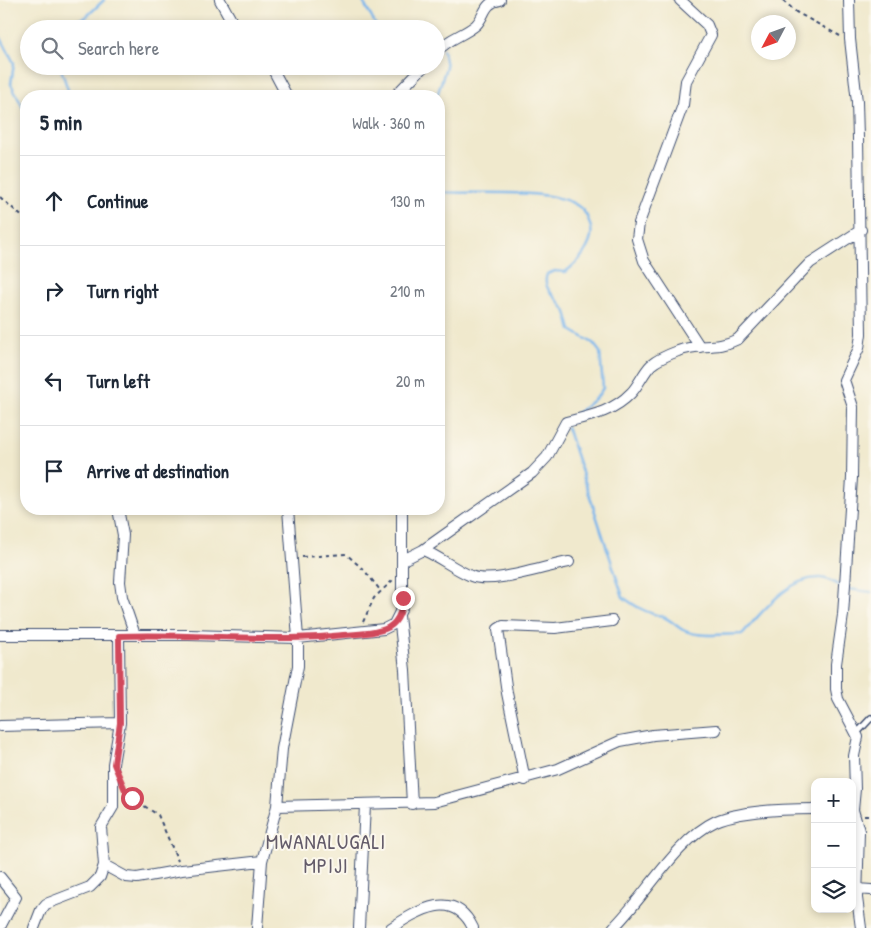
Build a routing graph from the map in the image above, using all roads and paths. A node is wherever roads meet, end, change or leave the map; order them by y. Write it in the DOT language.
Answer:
graph roads {
  1 [pos="220,0"];
  2 [pos="500,0"];
  3 [pos="680,0"];
  4 [pos="783,0"];
  5 [pos="849,0"];
  6 [pos="231,20"];
  7 [pos="850,39"];
  8 [pos="445,44"];
  9 [pos="276,75"];
  10 [pos="415,75"];
  11 [pos="284,90"];
  12 [pos="401,90"];
  13 [pos="0,197"];
  14 [pos="20,215"];
  15 [pos="861,230"];
  16 [pos="700,347"];
  17 [pos="119,515"];
  18 [pos="288,515"];
  19 [pos="402,515"];
  20 [pos="423,550"];
  21 [pos="292,557"];
  22 [pos="403,560"];
  23 [pos="569,562"];
  24 [pos="403,572"];
  25 [pos="380,590"];
  26 [pos="399,616"];
  27 [pos="612,621"];
  28 [pos="359,634"];
  29 [pos="0,635"];
  30 [pos="135,635"];
  31 [pos="119,636"];
  32 [pos="298,638"];
  33 [pos="871,718"];
  34 [pos="120,723"];
  35 [pos="0,726"];
  36 [pos="716,730"];
  37 [pos="857,733"];
  38 [pos="855,778"];
  39 [pos="524,780"];
  40 [pos="121,781"];
  41 [pos="412,804"];
  42 [pos="365,805"];
  43 [pos="277,806"];
  44 [pos="811,810"];
  45 [pos="856,823"];
  46 [pos="262,861"];
  47 [pos="104,865"];
  48 [pos="182,870"];
  49 [pos="0,877"];
  50 [pos="856,890"];
  51 [pos="871,890"];
  52 [pos="0,927"];
  53 [pos="34,928"];
  54 [pos="257,928"];
  55 [pos="359,928"];
  56 [pos="391,928"];
  57 [pos="473,928"];
  58 [pos="613,928"];
  59 [pos="861,928"];
  1 -- 6 [label="street"];
  2 -- 8 [label="street"];
  3 -- 16 [label="street"];
  4 -- 7 [label="path"];
  5 -- 7 [label="street"];
  7 -- 15 [label="street"];
  9 -- 11 [label="street"];
  10 -- 12 [label="street"];
  13 -- 14 [label="path"];
  15 -- 16 [label="street"];
  15 -- 37 [label="street"];
  16 -- 20 [label="street"];
  17 -- 30 [label="street"];
  18 -- 21 [label="street"];
  19 -- 22 [label="street"];
  20 -- 22 [label="street"];
  20 -- 23 [label="street"];
  21 -- 25 [label="path"];
  21 -- 32 [label="street"];
  22 -- 24 [label="street"];
  24 -- 25 [label="path"];
  24 -- 26 [label="street"];
  25 -- 28 [label="path"];
  26 -- 28 [label="street"];
  26 -- 41 [label="street"];
  27 -- 39 [label="street"];
  28 -- 32 [label="street"];
  29 -- 31 [label="street"];
  30 -- 31 [label="street"];
  30 -- 32 [label="street"];
  31 -- 34 [label="street"];
  32 -- 43 [label="street"];
  33 -- 37 [label="lane"];
  34 -- 35 [label="street"];
  34 -- 47 [label="street"];
  36 -- 39 [label="street"];
  37 -- 38 [label="street"];
  39 -- 41 [label="street"];
  40 -- 48 [label="path"];
  41 -- 42 [label="street"];
  42 -- 43 [label="street"];
  42 -- 55 [label="street"];
  43 -- 46 [label="street"];
  44 -- 58 [label="street"];
  45 -- 50 [label="street"];
  46 -- 48 [label="street"];
  46 -- 54 [label="street"];
  47 -- 48 [label="street"];
  47 -- 53 [label="street"];
  49 -- 52 [label="street"];
  50 -- 51 [label="street"];
  50 -- 59 [label="street"];
  56 -- 57 [label="street"];
}
